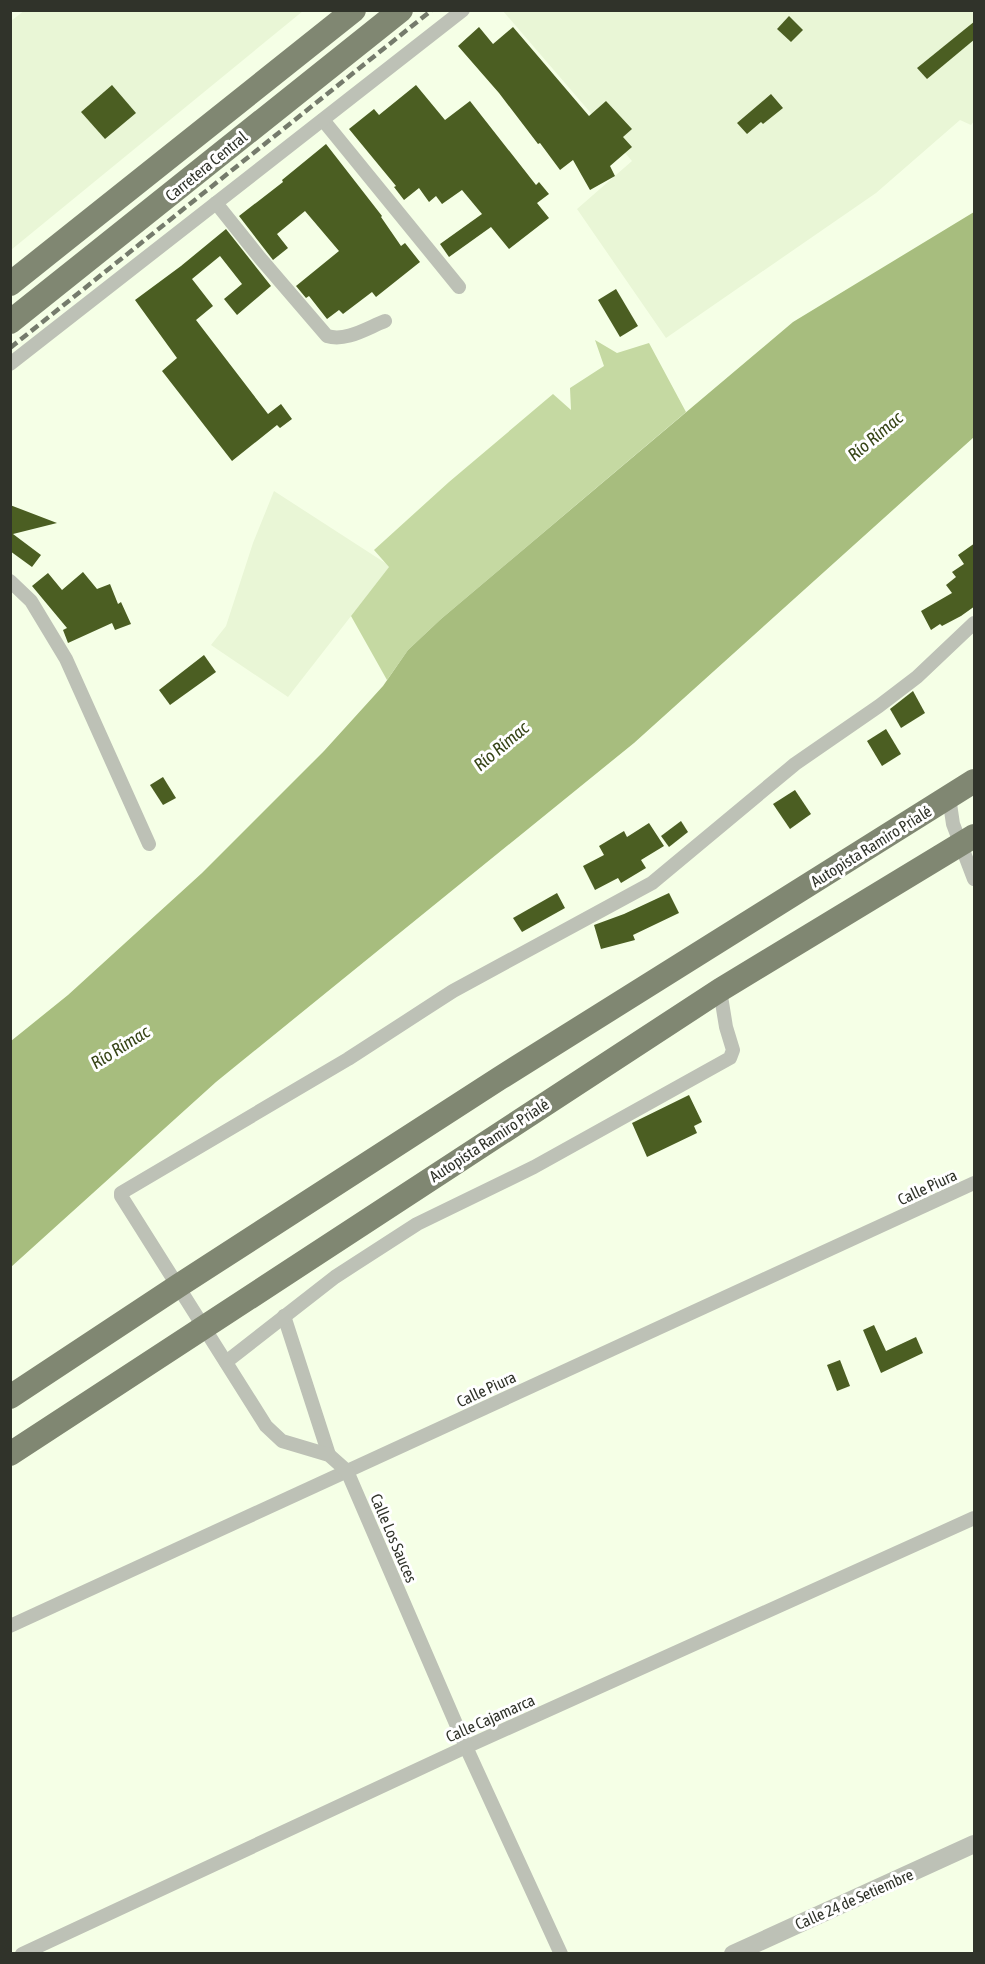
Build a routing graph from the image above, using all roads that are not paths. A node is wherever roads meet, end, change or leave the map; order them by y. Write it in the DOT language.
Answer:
graph roads {
  1 [pos="354,10"];
  2 [pos="401,10"];
  3 [pos="463,10"];
  4 [pos="323,120"];
  5 [pos="216,203"];
  6 [pos="10,285"];
  7 [pos="459,286"];
  8 [pos="385,321"];
  9 [pos="10,322"];
  10 [pos="10,364"];
  11 [pos="10,581"];
  12 [pos="975,623"];
  13 [pos="975,781"];
  14 [pos="949,797"];
  15 [pos="967,841"];
  16 [pos="149,844"];
  17 [pos="975,879"];
  18 [pos="720,990"];
  19 [pos="975,1183"];
  20 [pos="178,1286"];
  21 [pos="284,1317"];
  22 [pos="205,1329"];
  23 [pos="226,1362"];
  24 [pos="10,1397"];
  25 [pos="10,1454"];
  26 [pos="329,1455"];
  27 [pos="347,1471"];
  28 [pos="975,1518"];
  29 [pos="10,1626"];
  30 [pos="466,1748"];
  31 [pos="975,1844"];
  32 [pos="22,1953"];
  33 [pos="561,1953"];
  34 [pos="733,1953"];
  1 -- 6 [label="highway, Carretera Central"];
  2 -- 9 [label="highway, Carretera Central"];
  3 -- 4 [label="street"];
  4 -- 5 [label="street"];
  4 -- 7 [label="street"];
  5 -- 8 [label="street"];
  5 -- 10 [label="street"];
  11 -- 16 [label="street"];
  12 -- 20 [label="street, Calle Los Sauces"];
  13 -- 14 [label="highway, Autopista Ramiro Prialé"];
  14 -- 15 [label="street"];
  14 -- 20 [label="highway, Autopista Ramiro Prialé"];
  15 -- 17 [label="street"];
  15 -- 18 [label="highway, Autopista Ramiro Prialé"];
  18 -- 21 [label="street"];
  18 -- 22 [label="highway, Autopista Ramiro Prialé"];
  19 -- 27 [label="street, Calle Piura"];
  20 -- 22 [label="street, Calle Los Sauces"];
  20 -- 24 [label="highway, Autopista Ramiro Prialé"];
  21 -- 23 [label="street"];
  21 -- 26 [label="street"];
  22 -- 23 [label="street, Calle Los Sauces"];
  22 -- 25 [label="highway, Autopista Ramiro Prialé"];
  23 -- 26 [label="street, Calle Los Sauces"];
  26 -- 27 [label="street, Calle Los Sauces"];
  27 -- 29 [label="street, Calle Piura"];
  27 -- 30 [label="street, Calle Los Sauces"];
  28 -- 30 [label="street, Calle Cajamarca"];
  30 -- 32 [label="street, Calle Cajamarca"];
  30 -- 33 [label="street, Calle Los Sauces"];
  31 -- 34 [label="street, Calle 24 de Setiembre"];
}
